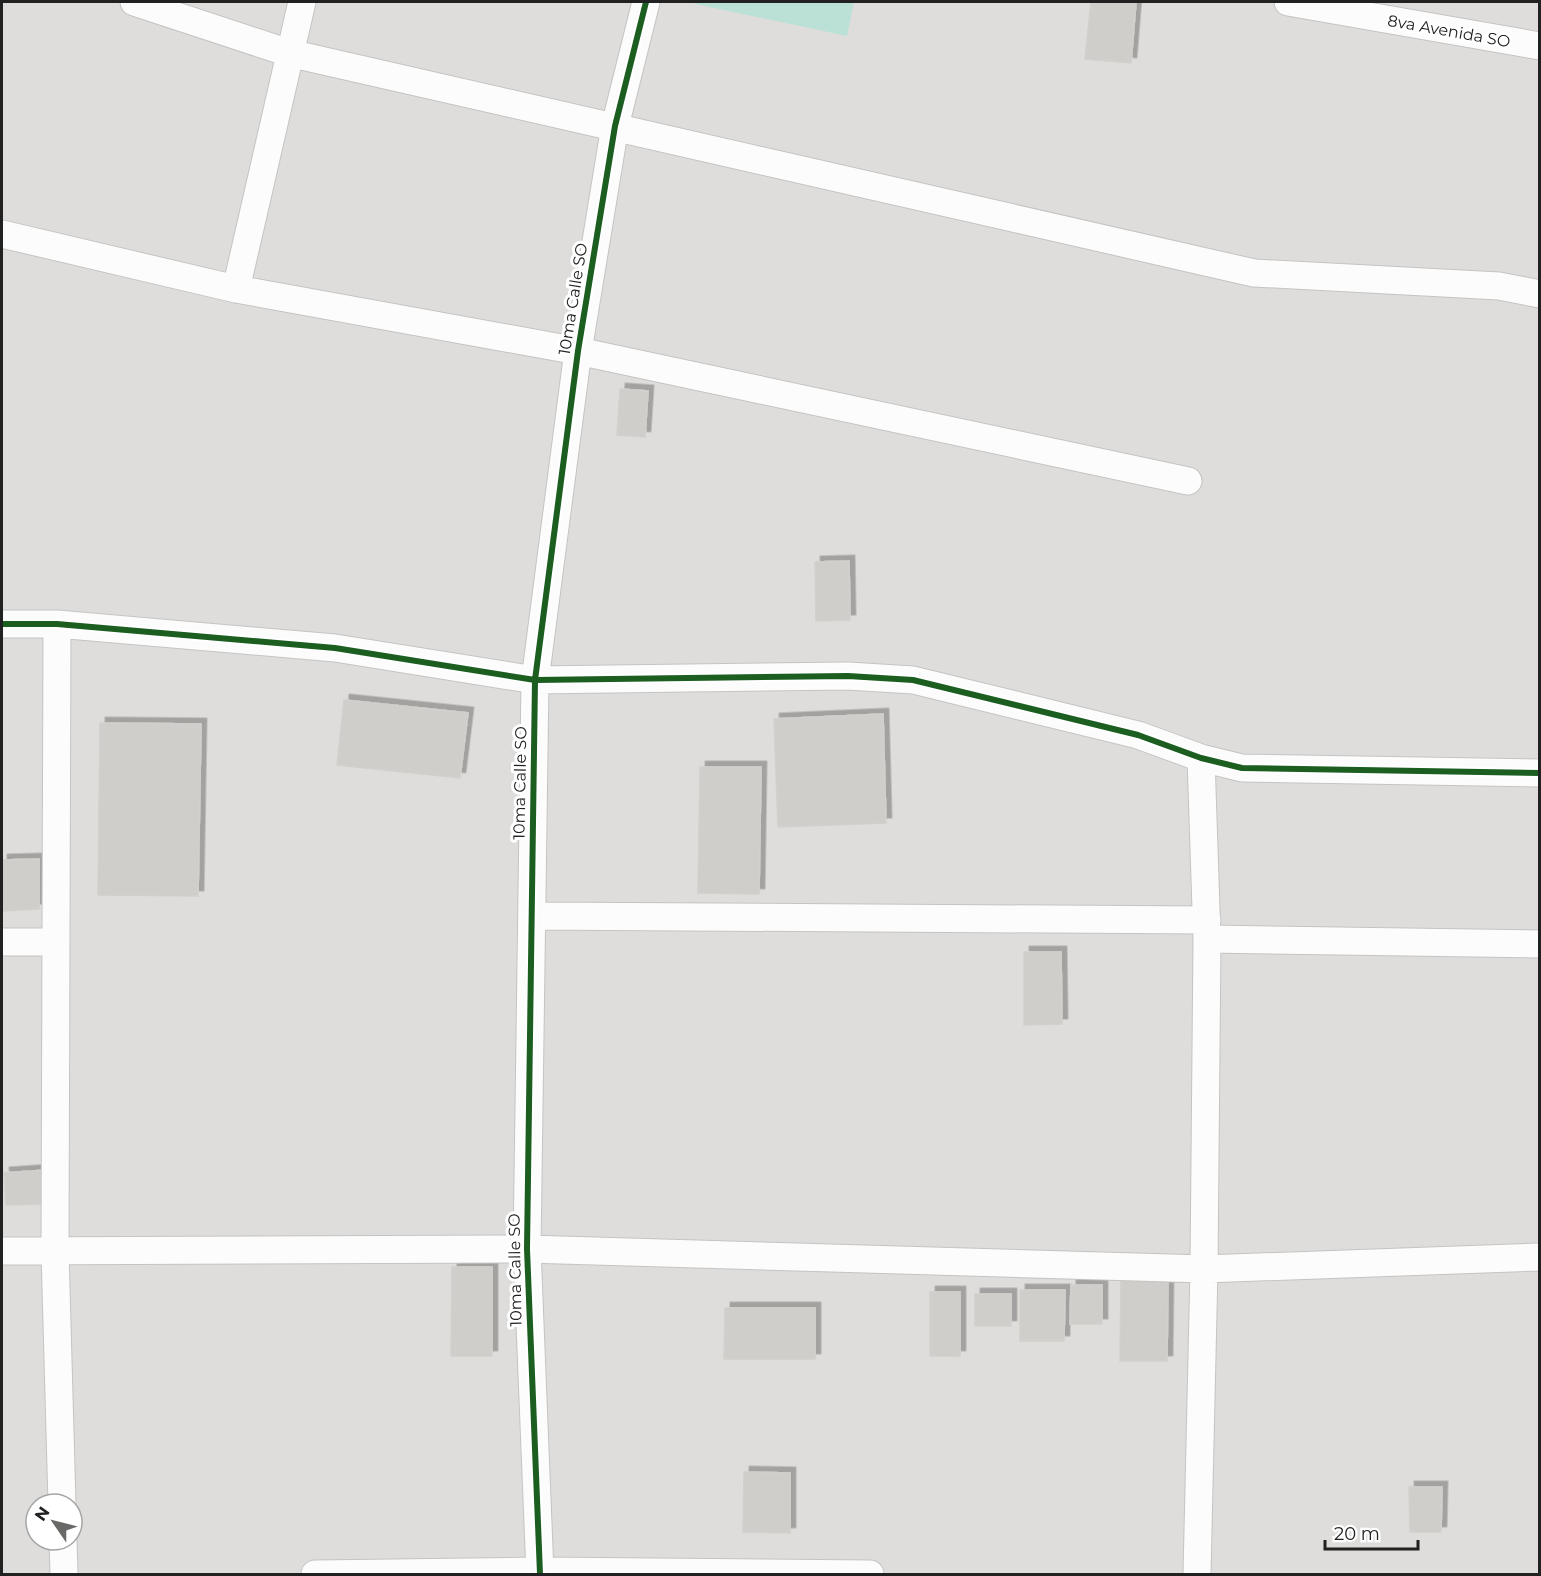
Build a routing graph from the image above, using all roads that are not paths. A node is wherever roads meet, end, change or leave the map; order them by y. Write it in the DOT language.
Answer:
graph roads {
  1 [pos="134,2"];
  2 [pos="302,2"];
  3 [pos="646,2"];
  4 [pos="1288,2"];
  5 [pos="1539,46"];
  6 [pos="289,53"];
  7 [pos="615,126"];
  8 [pos="2,234"];
  9 [pos="236,289"];
  10 [pos="1539,294"];
  11 [pos="578,351"];
  12 [pos="1188,481"];
  13 [pos="2,624"];
  14 [pos="57,624"];
  15 [pos="535,680"];
  16 [pos="1201,758"];
  17 [pos="1539,773"];
  18 [pos="532,916"];
  19 [pos="1207,930"];
  20 [pos="2,942"];
  21 [pos="56,942"];
  22 [pos="1539,944"];
  23 [pos="527,1249"];
  24 [pos="2,1251"];
  25 [pos="55,1251"];
  26 [pos="1539,1257"];
  27 [pos="1204,1269"];
  28 [pos="62,1492"];
  29 [pos="63,1552"];
  30 [pos="540,1573"];
  31 [pos="64,1575"];
  32 [pos="315,1575"];
  33 [pos="870,1575"];
  34 [pos="1197,1575"];
  1 -- 6 [label="street"];
  2 -- 6 [label="street"];
  3 -- 7 [label="street, 10ma Calle SO"];
  4 -- 5 [label="street, 8va Avenida SO"];
  6 -- 7 [label="street"];
  6 -- 9 [label="street"];
  7 -- 10 [label="street"];
  7 -- 11 [label="street, 10ma Calle SO"];
  8 -- 9 [label="street"];
  9 -- 11 [label="street"];
  11 -- 12 [label="street"];
  11 -- 15 [label="street, 10ma Calle SO"];
  13 -- 14 [label="street"];
  14 -- 15 [label="street"];
  14 -- 21 [label="street"];
  15 -- 16 [label="street"];
  15 -- 18 [label="street, 10ma Calle SO"];
  16 -- 17 [label="street"];
  16 -- 19 [label="street"];
  18 -- 19 [label="street"];
  18 -- 23 [label="street, 10ma Calle SO"];
  19 -- 22 [label="street"];
  19 -- 27 [label="street"];
  20 -- 21 [label="street"];
  21 -- 25 [label="street"];
  23 -- 25 [label="street"];
  23 -- 27 [label="street"];
  23 -- 30 [label="street, 10ma Calle SO"];
  24 -- 25 [label="street"];
  25 -- 28 [label="street"];
  26 -- 27 [label="street"];
  27 -- 34 [label="street"];
  29 -- 31 [label="street"];
  30 -- 32 [label="street"];
  30 -- 33 [label="street"];
}
